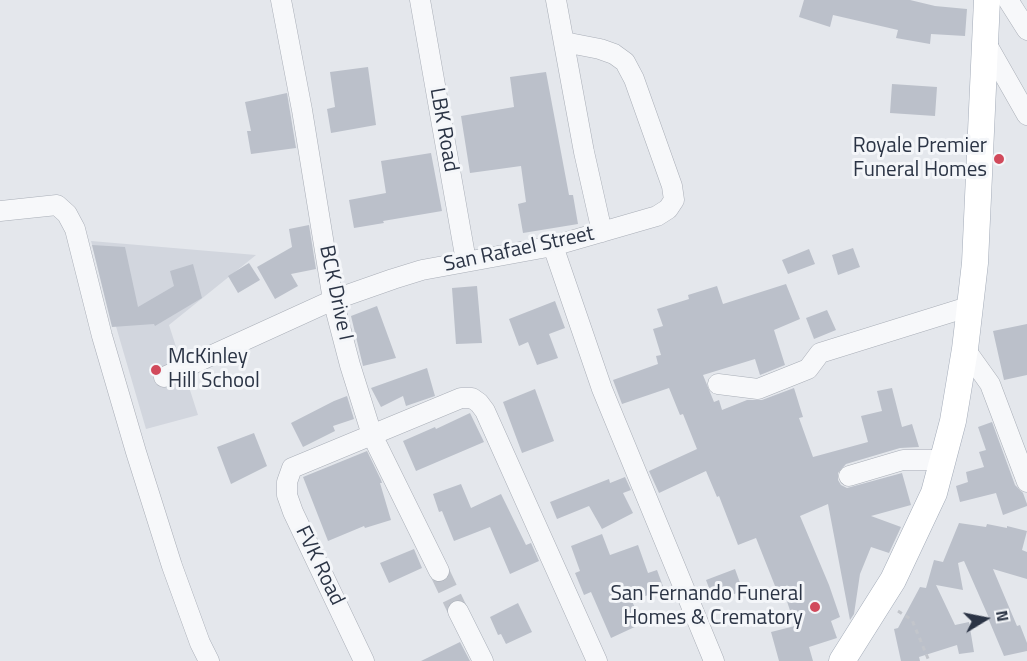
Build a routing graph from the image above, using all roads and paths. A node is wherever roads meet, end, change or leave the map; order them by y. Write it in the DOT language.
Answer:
graph roads {
  1 [pos="281,0"];
  2 [pos="420,0"];
  3 [pos="556,0"];
  4 [pos="987,0"];
  5 [pos="1008,0"];
  6 [pos="1025,23"];
  7 [pos="564,42"];
  8 [pos="986,43"];
  9 [pos="1027,115"];
  10 [pos="0,212"];
  11 [pos="602,232"];
  12 [pos="553,246"];
  13 [pos="466,261"];
  14 [pos="333,300"];
  15 [pos="971,306"];
  16 [pos="966,349"];
  17 [pos="164,376"];
  18 [pos="718,384"];
  19 [pos="372,435"];
  20 [pos="943,460"];
  21 [pos="849,476"];
  22 [pos="1027,482"];
  23 [pos="439,571"];
  24 [pos="881,600"];
  25 [pos="458,611"];
  26 [pos="209,661"];
  27 [pos="364,661"];
  28 [pos="483,661"];
  29 [pos="597,661"];
  30 [pos="714,661"];
  31 [pos="842,661"];
  32 [pos="929,661"];
  1 -- 14 [label="street, BCK Drive I"];
  2 -- 13 [label="street, LBK Road"];
  3 -- 7 [label="street"];
  4 -- 8 [label="main road"];
  5 -- 6 [label="street"];
  7 -- 11 [label="street"];
  7 -- 11 [label="street, San Rafael Street"];
  8 -- 9 [label="street"];
  8 -- 15 [label="main road"];
  10 -- 26 [label="street"];
  11 -- 12 [label="street, San Rafael Street"];
  12 -- 13 [label="street, San Rafael Street"];
  12 -- 30 [label="street"];
  13 -- 14 [label="street, San Rafael Street"];
  14 -- 17 [label="street, San Rafael Street"];
  14 -- 19 [label="street, BCK Drive I"];
  15 -- 16 [label="main road"];
  15 -- 18 [label="street"];
  16 -- 20 [label="main road"];
  16 -- 22 [label="street"];
  19 -- 23 [label="street, BCK Drive I"];
  19 -- 27 [label="street, FVK Road"];
  19 -- 29 [label="street"];
  20 -- 21 [label="street"];
  20 -- 24 [label="main road"];
  24 -- 31 [label="main road"];
  24 -- 32 [label="path"];
  25 -- 28 [label="street"];
}
